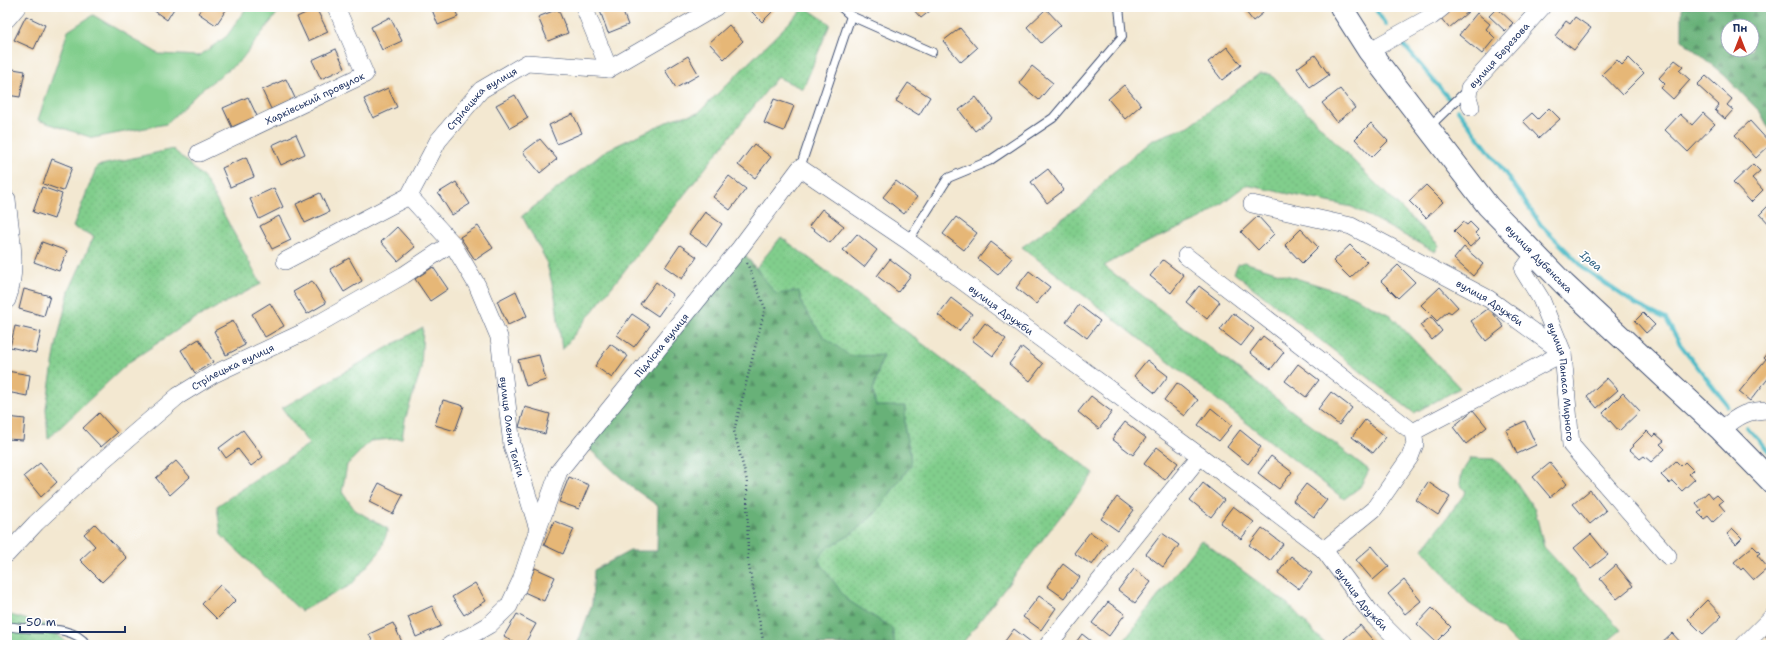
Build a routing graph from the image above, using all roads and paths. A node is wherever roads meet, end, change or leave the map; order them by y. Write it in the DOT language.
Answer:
graph roads {
  1 [pos="17,7"];
  2 [pos="336,7"];
  3 [pos="584,7"];
  4 [pos="716,7"];
  5 [pos="842,7"];
  6 [pos="1119,7"];
  7 [pos="1341,7"];
  8 [pos="1443,7"];
  9 [pos="1542,7"];
  10 [pos="851,16"];
  11 [pos="7,19"];
  12 [pos="1369,51"];
  13 [pos="932,52"];
  14 [pos="609,70"];
  15 [pos="1469,88"];
  16 [pos="1471,107"];
  17 [pos="1427,128"];
  18 [pos="199,153"];
  19 [pos="800,168"];
  20 [pos="409,196"];
  21 [pos="7,199"];
  22 [pos="1252,204"];
  23 [pos="908,241"];
  24 [pos="452,243"];
  25 [pos="740,248"];
  26 [pos="1534,255"];
  27 [pos="1186,256"];
  28 [pos="285,261"];
  29 [pos="7,300"];
  30 [pos="1563,353"];
  31 [pos="1771,410"];
  32 [pos="1721,430"];
  33 [pos="1413,432"];
  34 [pos="1200,456"];
  35 [pos="1771,481"];
  36 [pos="538,529"];
  37 [pos="1324,550"];
  38 [pos="7,554"];
  39 [pos="1668,556"];
  40 [pos="1771,618"];
  41 [pos="7,626"];
  42 [pos="87,645"];
  43 [pos="450,645"];
  44 [pos="761,645"];
  45 [pos="1048,645"];
  46 [pos="1403,645"];
  47 [pos="1744,645"];
  1 -- 11 [label="street"];
  2 -- 18 [label="street, Харківський провулок"];
  3 -- 14 [label="street"];
  4 -- 14 [label="street"];
  5 -- 10 [label="lane"];
  6 -- 23 [label="lane"];
  7 -- 12 [label="main road, вулиця Дубенська"];
  8 -- 12 [label="street"];
  9 -- 15 [label="street, вулиця Березова"];
  10 -- 13 [label="lane"];
  10 -- 19 [label="lane"];
  12 -- 17 [label="main road, вулиця Дубенська"];
  14 -- 20 [label="street, Стрілецька вулиця"];
  15 -- 16 [label="street, вулиця Березова"];
  15 -- 17 [label="lane"];
  17 -- 26 [label="main road, вулиця Дубенська"];
  19 -- 23 [label="street, вулиця Дружби"];
  19 -- 25 [label="street, Підлісна вулиця"];
  20 -- 24 [label="street, вулиця Олени Теліги"];
  20 -- 28 [label="street"];
  21 -- 29 [label="street"];
  22 -- 30 [label="street, вулиця Дружби"];
  23 -- 34 [label="street, вулиця Дружби"];
  24 -- 36 [label="street, вулиця Олени Теліги"];
  24 -- 38 [label="street, Стрілецька вулиця"];
  25 -- 36 [label="street, Підлісна вулиця"];
  25 -- 44 [label="path"];
  26 -- 30 [label="street, вулиця Панаса Мирного"];
  26 -- 32 [label="main road, вулиця Дубенська"];
  27 -- 33 [label="street"];
  30 -- 33 [label="street"];
  30 -- 39 [label="street, вулиця Панаса Мирного"];
  31 -- 32 [label="street"];
  32 -- 35 [label="main road, вулиця Дубенська"];
  33 -- 37 [label="street"];
  34 -- 37 [label="street, вулиця Дружби"];
  34 -- 45 [label="street"];
  36 -- 43 [label="street"];
  37 -- 46 [label="street, вулиця Дружби"];
  40 -- 47 [label="street"];
  41 -- 42 [label="lane"];
}
